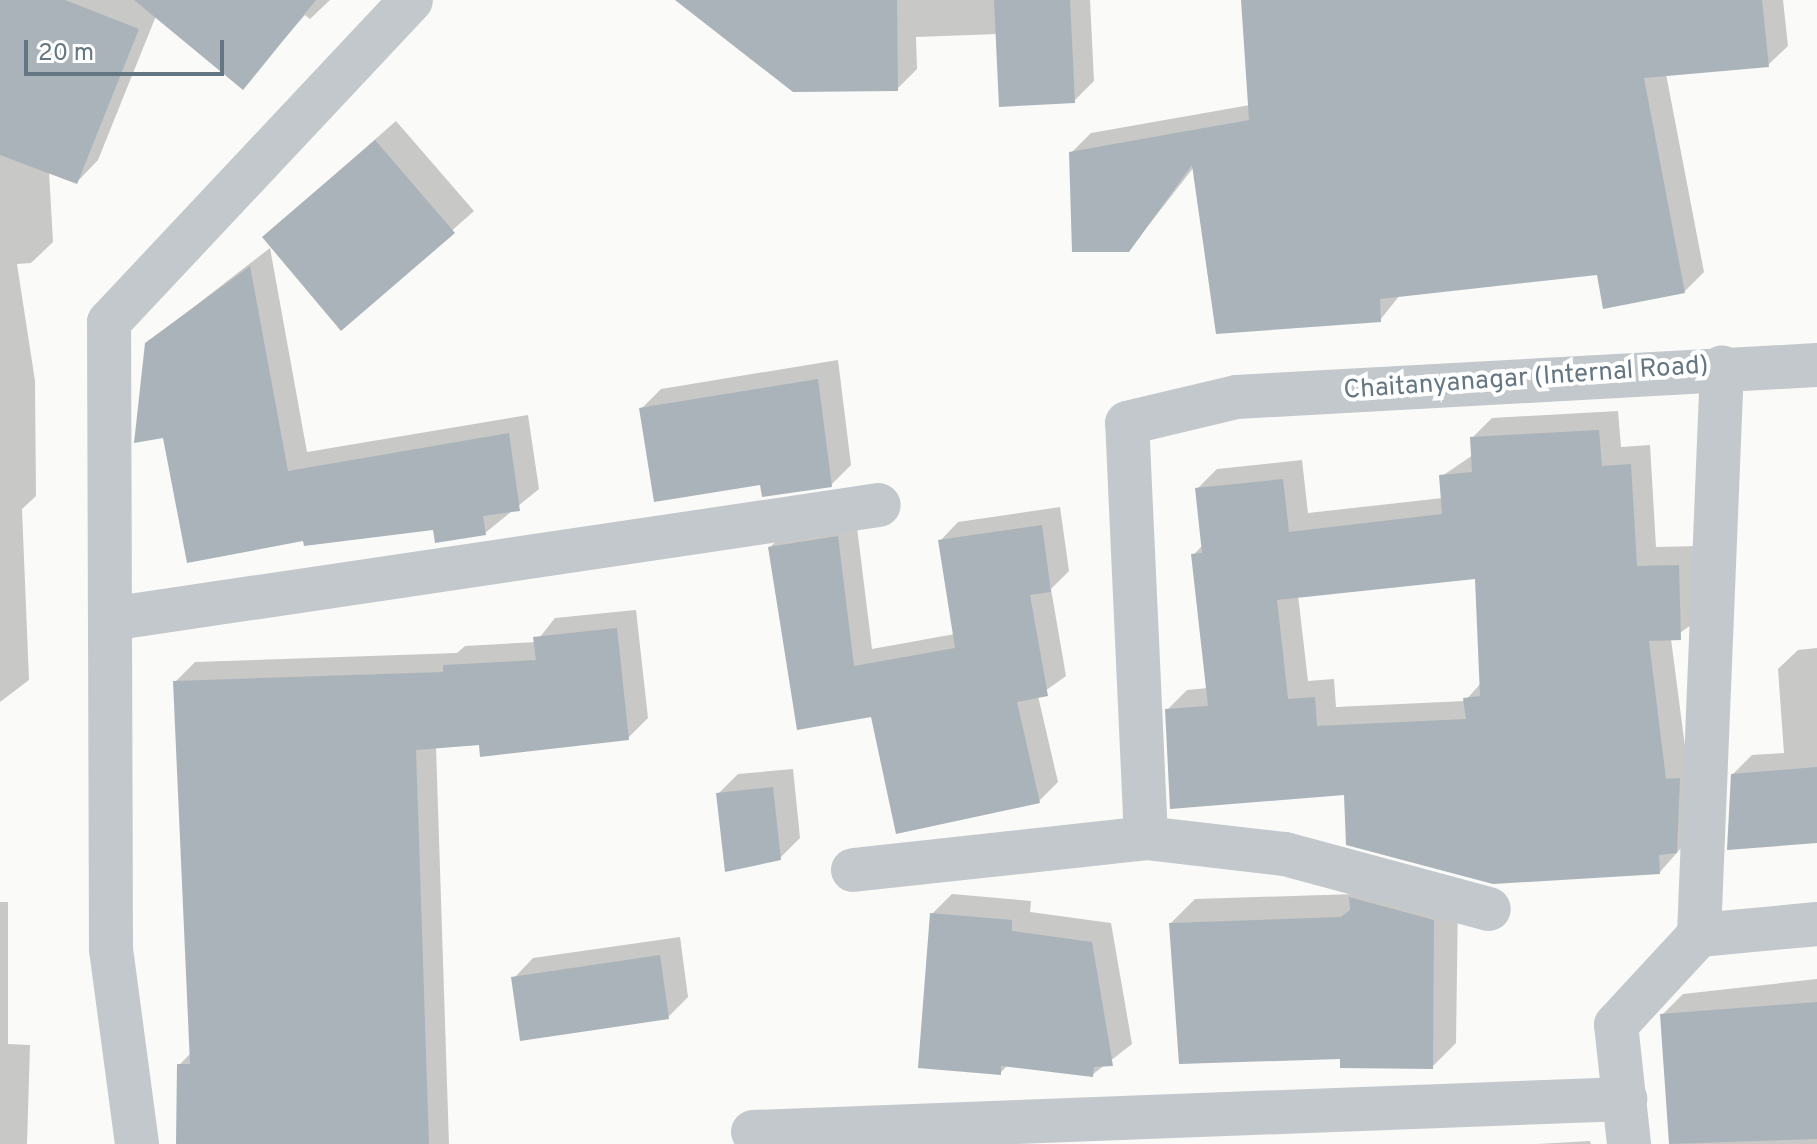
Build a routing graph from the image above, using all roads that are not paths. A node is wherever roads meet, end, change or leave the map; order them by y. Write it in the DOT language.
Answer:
graph roads {
  1 [pos="411,0"];
  2 [pos="1817,365"];
  3 [pos="1722,367"];
  4 [pos="879,505"];
  5 [pos="110,619"];
  6 [pos="1146,838"];
  7 [pos="853,870"];
  8 [pos="1489,909"];
  9 [pos="1817,924"];
  10 [pos="1699,935"];
  11 [pos="1625,1099"];
  12 [pos="753,1132"];
  13 [pos="137,1144"];
  14 [pos="1629,1144"];
  1 -- 5 [label="street"];
  2 -- 3 [label="street, Chaitanyanagar (Internal Road)"];
  3 -- 6 [label="street, Chaitanyanagar (Internal Road)"];
  3 -- 10 [label="street"];
  4 -- 5 [label="street"];
  5 -- 13 [label="street"];
  6 -- 7 [label="street"];
  6 -- 8 [label="street"];
  9 -- 10 [label="street"];
  10 -- 11 [label="street"];
  11 -- 12 [label="street"];
  11 -- 14 [label="street"];
}
